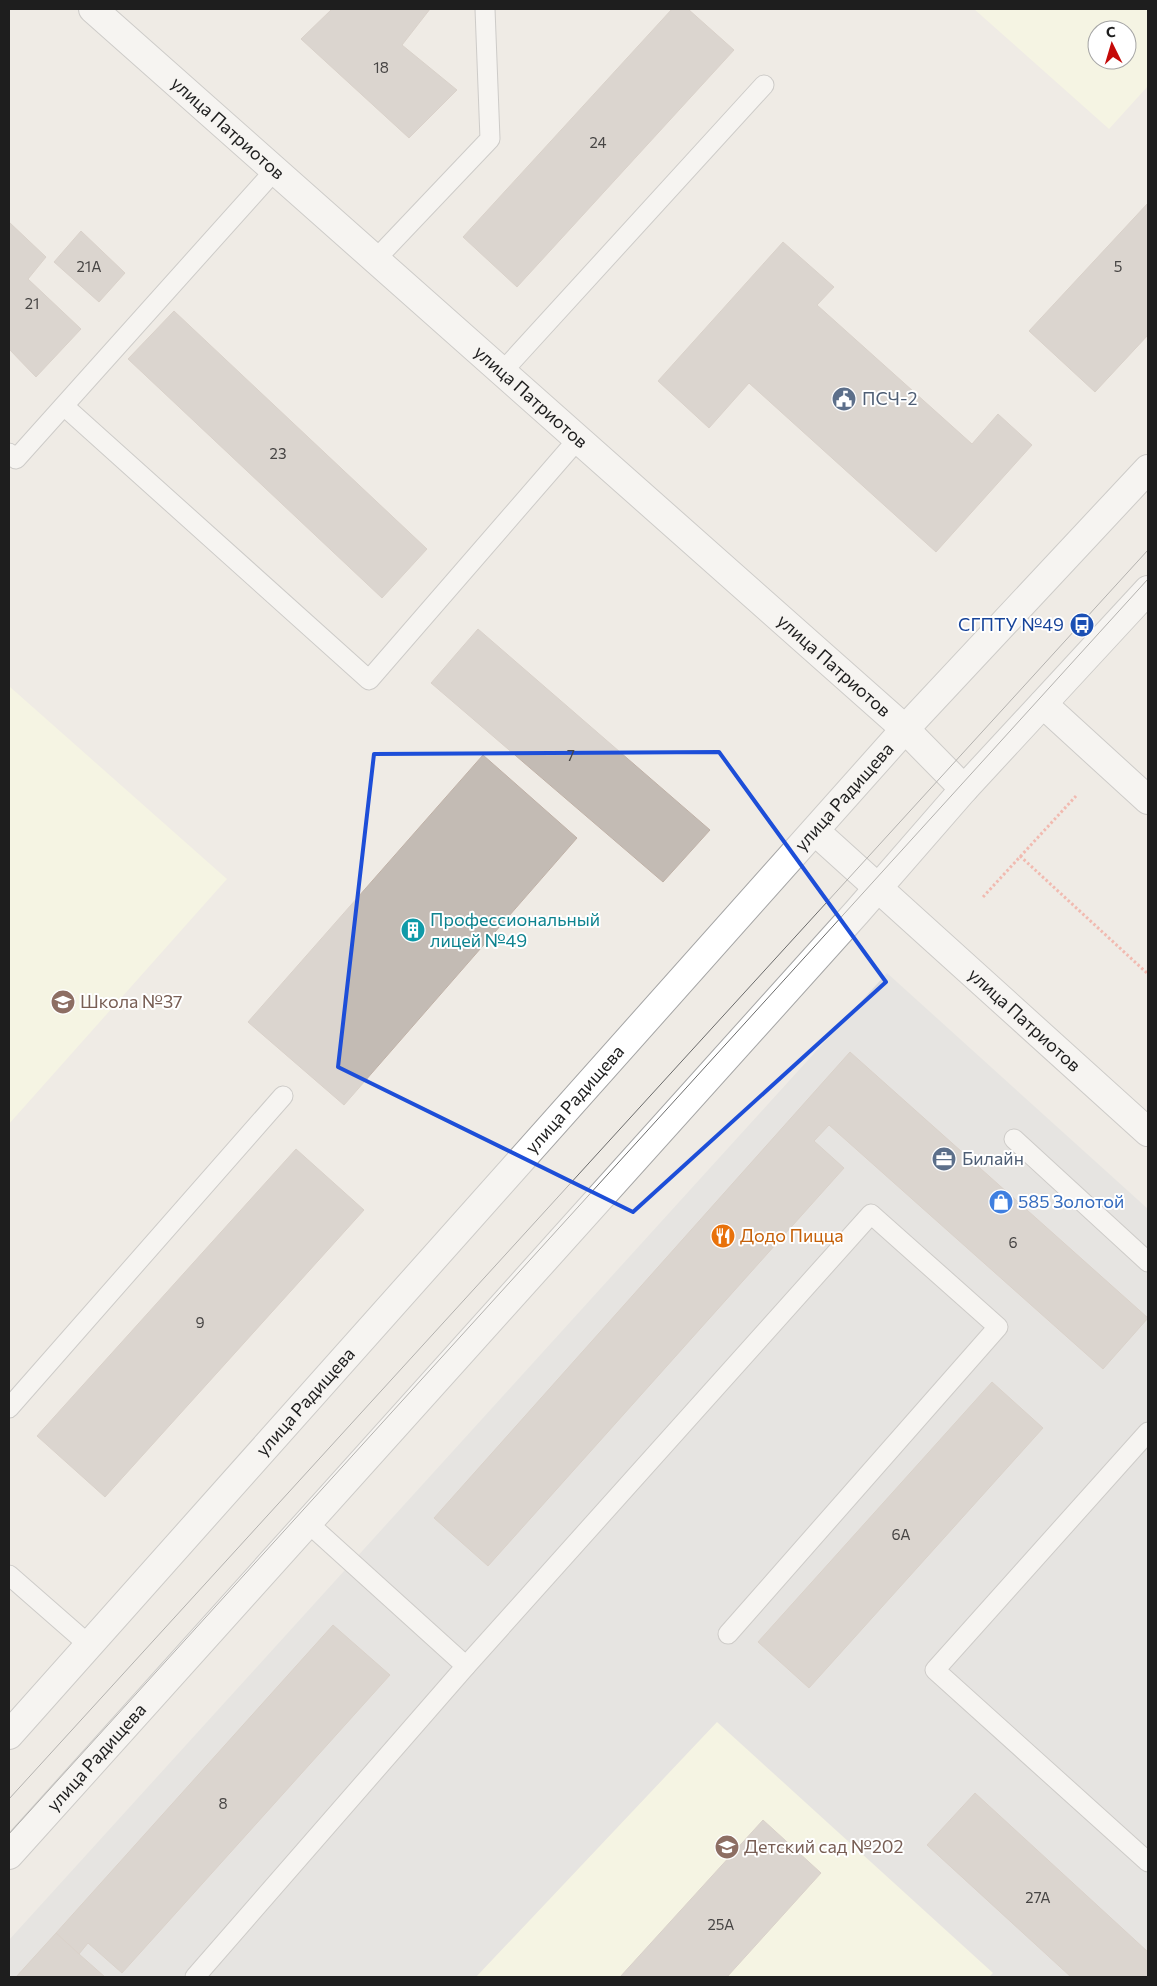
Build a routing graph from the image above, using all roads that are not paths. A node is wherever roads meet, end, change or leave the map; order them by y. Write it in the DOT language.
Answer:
graph roads {
  1 [pos="93,9"];
  2 [pos="485,9"];
  3 [pos="764,85"];
  4 [pos="275,170"];
  5 [pos="376,260"];
  6 [pos="502,372"];
  7 [pos="64,406"];
  8 [pos="578,439"];
  9 [pos="9,453"];
  10 [pos="1148,469"];
  11 [pos="1148,590"];
  12 [pos="1043,704"];
  13 [pos="905,729"];
  14 [pos="964,789"];
  15 [pos="1148,800"];
  16 [pos="815,831"];
  17 [pos="877,889"];
  18 [pos="283,1096"];
  19 [pos="1148,1132"];
  20 [pos="1014,1139"];
  21 [pos="1148,1262"];
  22 [pos="9,1408"];
  23 [pos="1148,1432"];
  24 [pos="1142,1453"];
  25 [pos="308,1523"];
  26 [pos="9,1575"];
  27 [pos="728,1634"];
  28 [pos="89,1645"];
  29 [pos="466,1666"];
  30 [pos="9,1735"];
  31 [pos="9,1855"];
  32 [pos="1148,1862"];
  33 [pos="195,1977"];
  1 -- 4 [label="street, улица Патриотов"];
  2 -- 5 [label="lane"];
  3 -- 6 [label="lane"];
  4 -- 5 [label="street, улица Патриотов"];
  4 -- 7 [label="lane"];
  5 -- 6 [label="street, улица Патриотов"];
  6 -- 8 [label="street, улица Патриотов"];
  7 -- 8 [label="lane"];
  7 -- 9 [label="lane"];
  8 -- 13 [label="street, улица Патриотов"];
  10 -- 13 [label="street, улица Радищева"];
  11 -- 12 [label="street, улица Радищева"];
  12 -- 14 [label="street, улица Радищева"];
  12 -- 15 [label="street"];
  13 -- 14 [label="street, улица Патриотов"];
  13 -- 16 [label="street, улица Радищева"];
  14 -- 17 [label="street, улица Радищева"];
  16 -- 17 [label="street, улица Патриотов"];
  16 -- 28 [label="street, улица Радищева"];
  17 -- 19 [label="street, улица Патриотов"];
  17 -- 25 [label="street, улица Радищева"];
  18 -- 22 [label="lane"];
  20 -- 21 [label="lane"];
  23 -- 24 [label="lane"];
  24 -- 32 [label="lane"];
  25 -- 29 [label="lane"];
  25 -- 31 [label="street, улица Радищева"];
  26 -- 28 [label="lane"];
  27 -- 29 [label="lane"];
  28 -- 30 [label="street, улица Радищева"];
  29 -- 33 [label="lane"];
}
